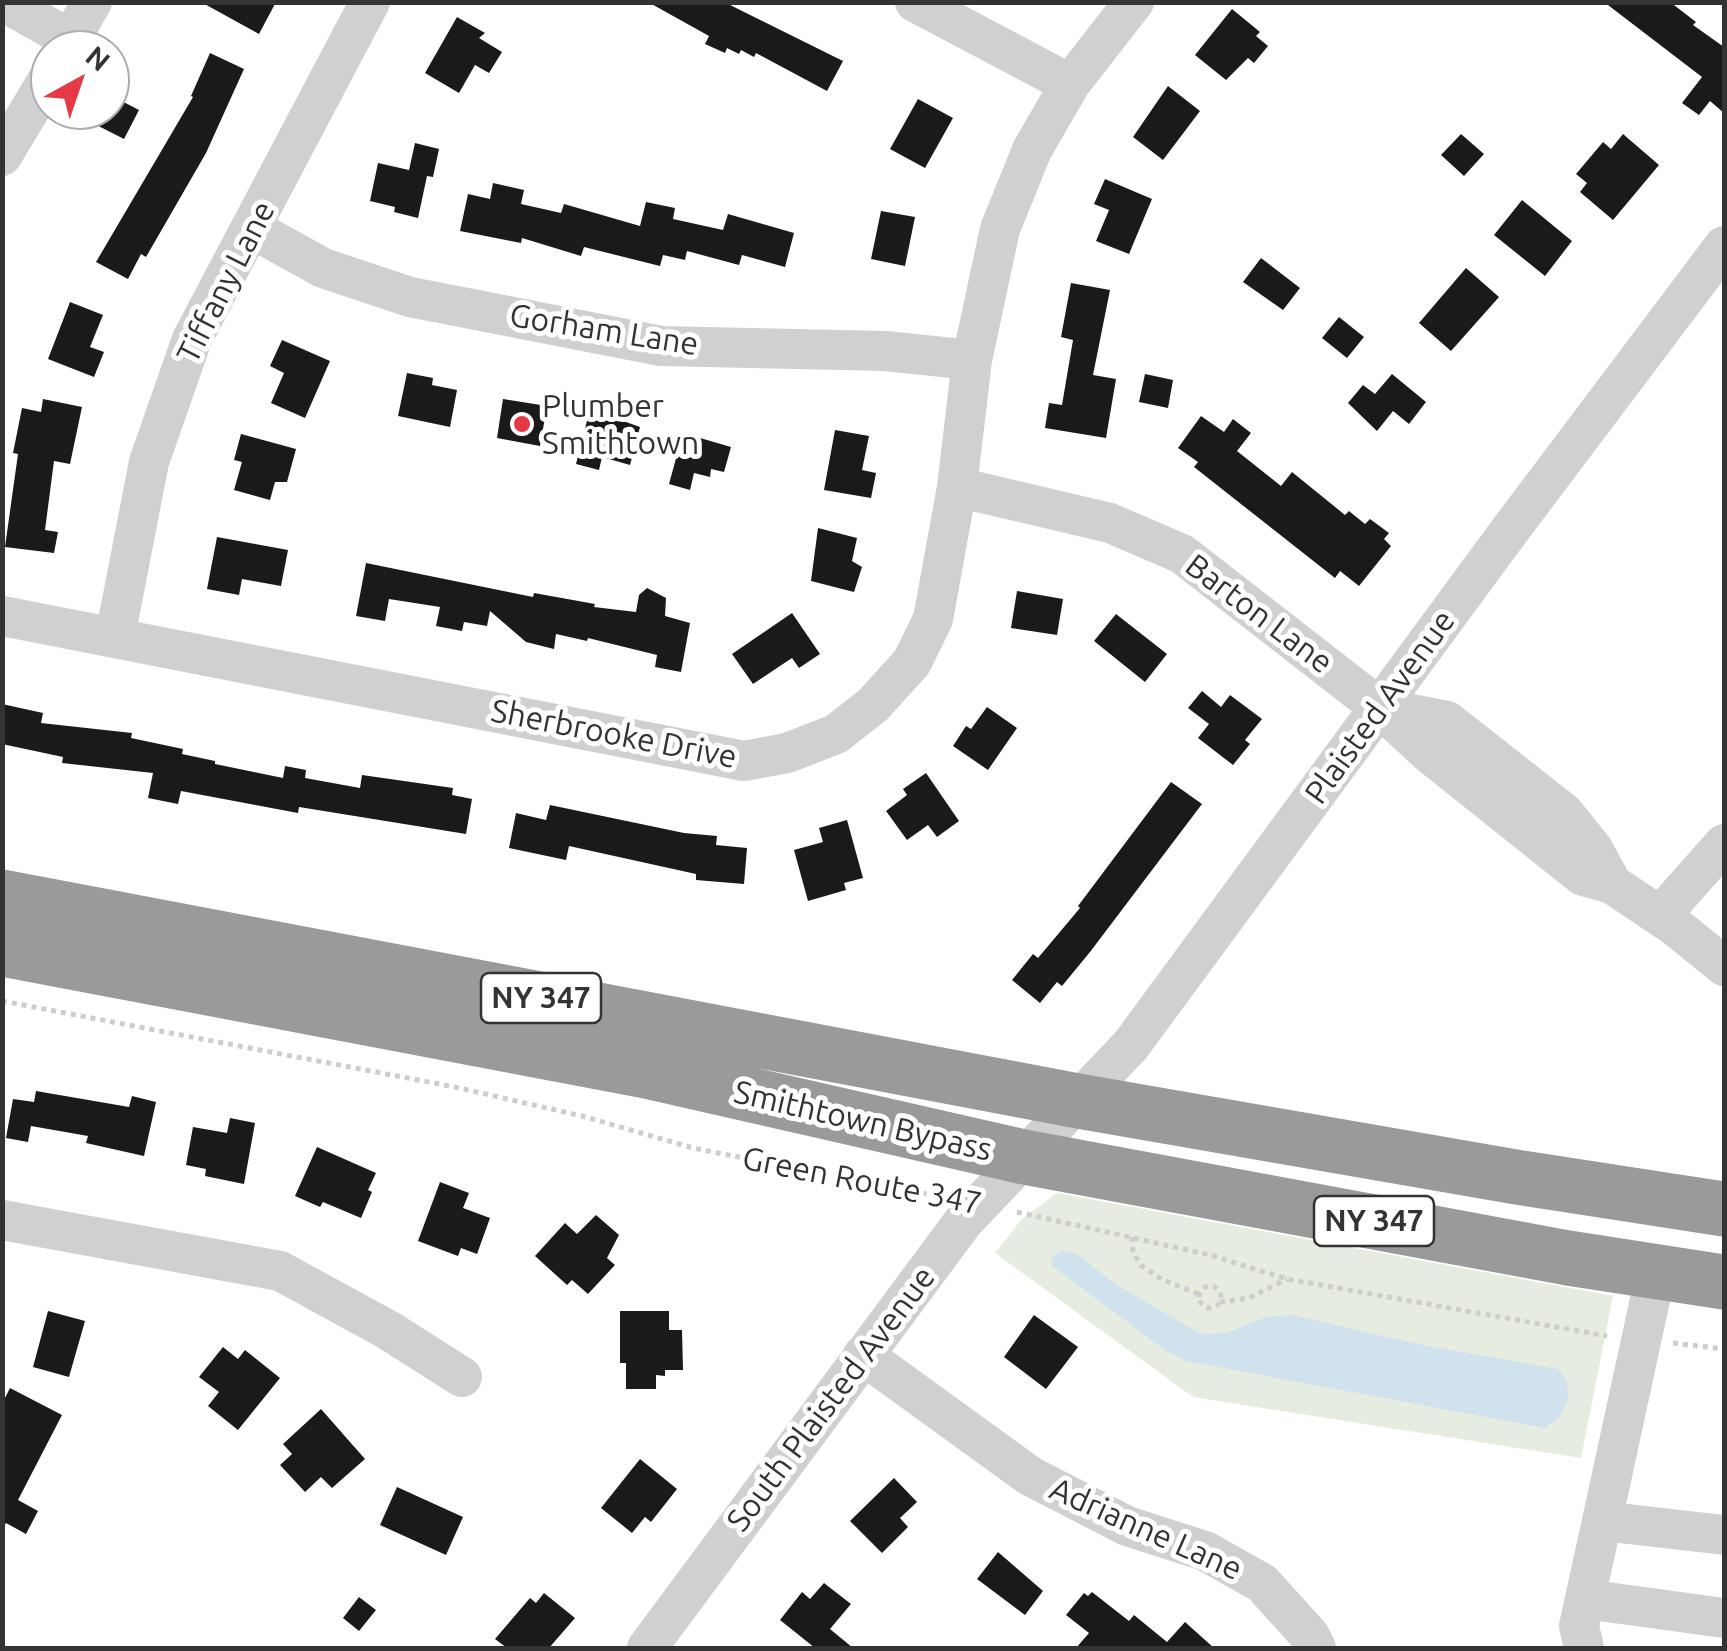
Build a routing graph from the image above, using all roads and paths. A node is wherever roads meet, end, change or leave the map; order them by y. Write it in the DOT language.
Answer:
graph roads {
  1 [pos="92,2"];
  2 [pos="370,2"];
  3 [pos="915,2"];
  4 [pos="1134,2"];
  5 [pos="6,6"];
  6 [pos="44,30"];
  7 [pos="76,30"];
  8 [pos="1070,84"];
  9 [pos="30,109"];
  10 [pos="2,156"];
  11 [pos="251,228"];
  12 [pos="1724,246"];
  13 [pos="972,360"];
  14 [pos="957,488"];
  15 [pos="2,616"];
  16 [pos="115,636"];
  17 [pos="1380,708"];
  18 [pos="1724,844"];
  19 [pos="2,897"];
  20 [pos="1660,916"];
  21 [pos="2,949"];
  22 [pos="1724,966"];
  23 [pos="2,1001"];
  24 [pos="1078,1101"];
  25 [pos="1024,1158"];
  26 [pos="979,1205"];
  27 [pos="1724,1209"];
  28 [pos="2,1220"];
  29 [pos="1132,1237"];
  30 [pos="1656,1272"];
  31 [pos="1288,1278"];
  32 [pos="1724,1282"];
  33 [pos="1199,1294"];
  34 [pos="1220,1302"];
  35 [pos="1641,1340"];
  36 [pos="1724,1349"];
  37 [pos="863,1355"];
  38 [pos="462,1376"];
  39 [pos="1602,1521"];
  40 [pos="1724,1535"];
  41 [pos="1584,1600"];
  42 [pos="1724,1618"];
  43 [pos="647,1648"];
  44 [pos="1316,1648"];
  45 [pos="1584,1648"];
  1 -- 7 [label="street"];
  2 -- 11 [label="street, Tiffany Lane"];
  3 -- 8 [label="street"];
  4 -- 8 [label="street, Sherbrooke Drive"];
  5 -- 6 [label="street"];
  8 -- 13 [label="street, Sherbrooke Drive"];
  9 -- 10 [label="street"];
  11 -- 13 [label="street, Gorham Lane"];
  11 -- 16 [label="street, Tiffany Lane"];
  12 -- 17 [label="street, Plaisted Avenue"];
  13 -- 14 [label="street, Sherbrooke Drive"];
  14 -- 16 [label="street, Sherbrooke Drive"];
  14 -- 17 [label="street, Barton Lane"];
  15 -- 16 [label="street, Sherbrooke Drive"];
  17 -- 20 [label="street, Barton Lane"];
  17 -- 24 [label="street, Plaisted Avenue"];
  18 -- 20 [label="street"];
  19 -- 24 [label="highway, Smithtown Bypass / NY 347"];
  20 -- 22 [label="street, Barton Lane"];
  21 -- 25 [label="highway, Smithtown Bypass / NY 347"];
  23 -- 26 [label="path, Green Route 347"];
  24 -- 25 [label="street, Plaisted Avenue"];
  24 -- 27 [label="highway, Smithtown Bypass / NY 347"];
  25 -- 26 [label="street, South Plaisted Avenue"];
  25 -- 30 [label="highway, Smithtown Bypass / NY 347"];
  26 -- 29 [label="path, Green Route 347"];
  26 -- 37 [label="street, South Plaisted Avenue"];
  28 -- 38 [label="street"];
  29 -- 31 [label="path, Green Route 347"];
  29 -- 33 [label="path"];
  30 -- 32 [label="highway, Smithtown Bypass / NY 347"];
  30 -- 35 [label="street"];
  31 -- 34 [label="path"];
  31 -- 35 [label="path, Green Route 347"];
  33 -- 34 [label="path"];
  33 -- 34 [label="path"];
  35 -- 36 [label="path, Green Route 347"];
  35 -- 39 [label="street"];
  37 -- 43 [label="street, South Plaisted Avenue"];
  37 -- 44 [label="street, Adrianne Lane"];
  39 -- 40 [label="street"];
  39 -- 41 [label="street"];
  41 -- 42 [label="street"];
  41 -- 45 [label="street"];
}
